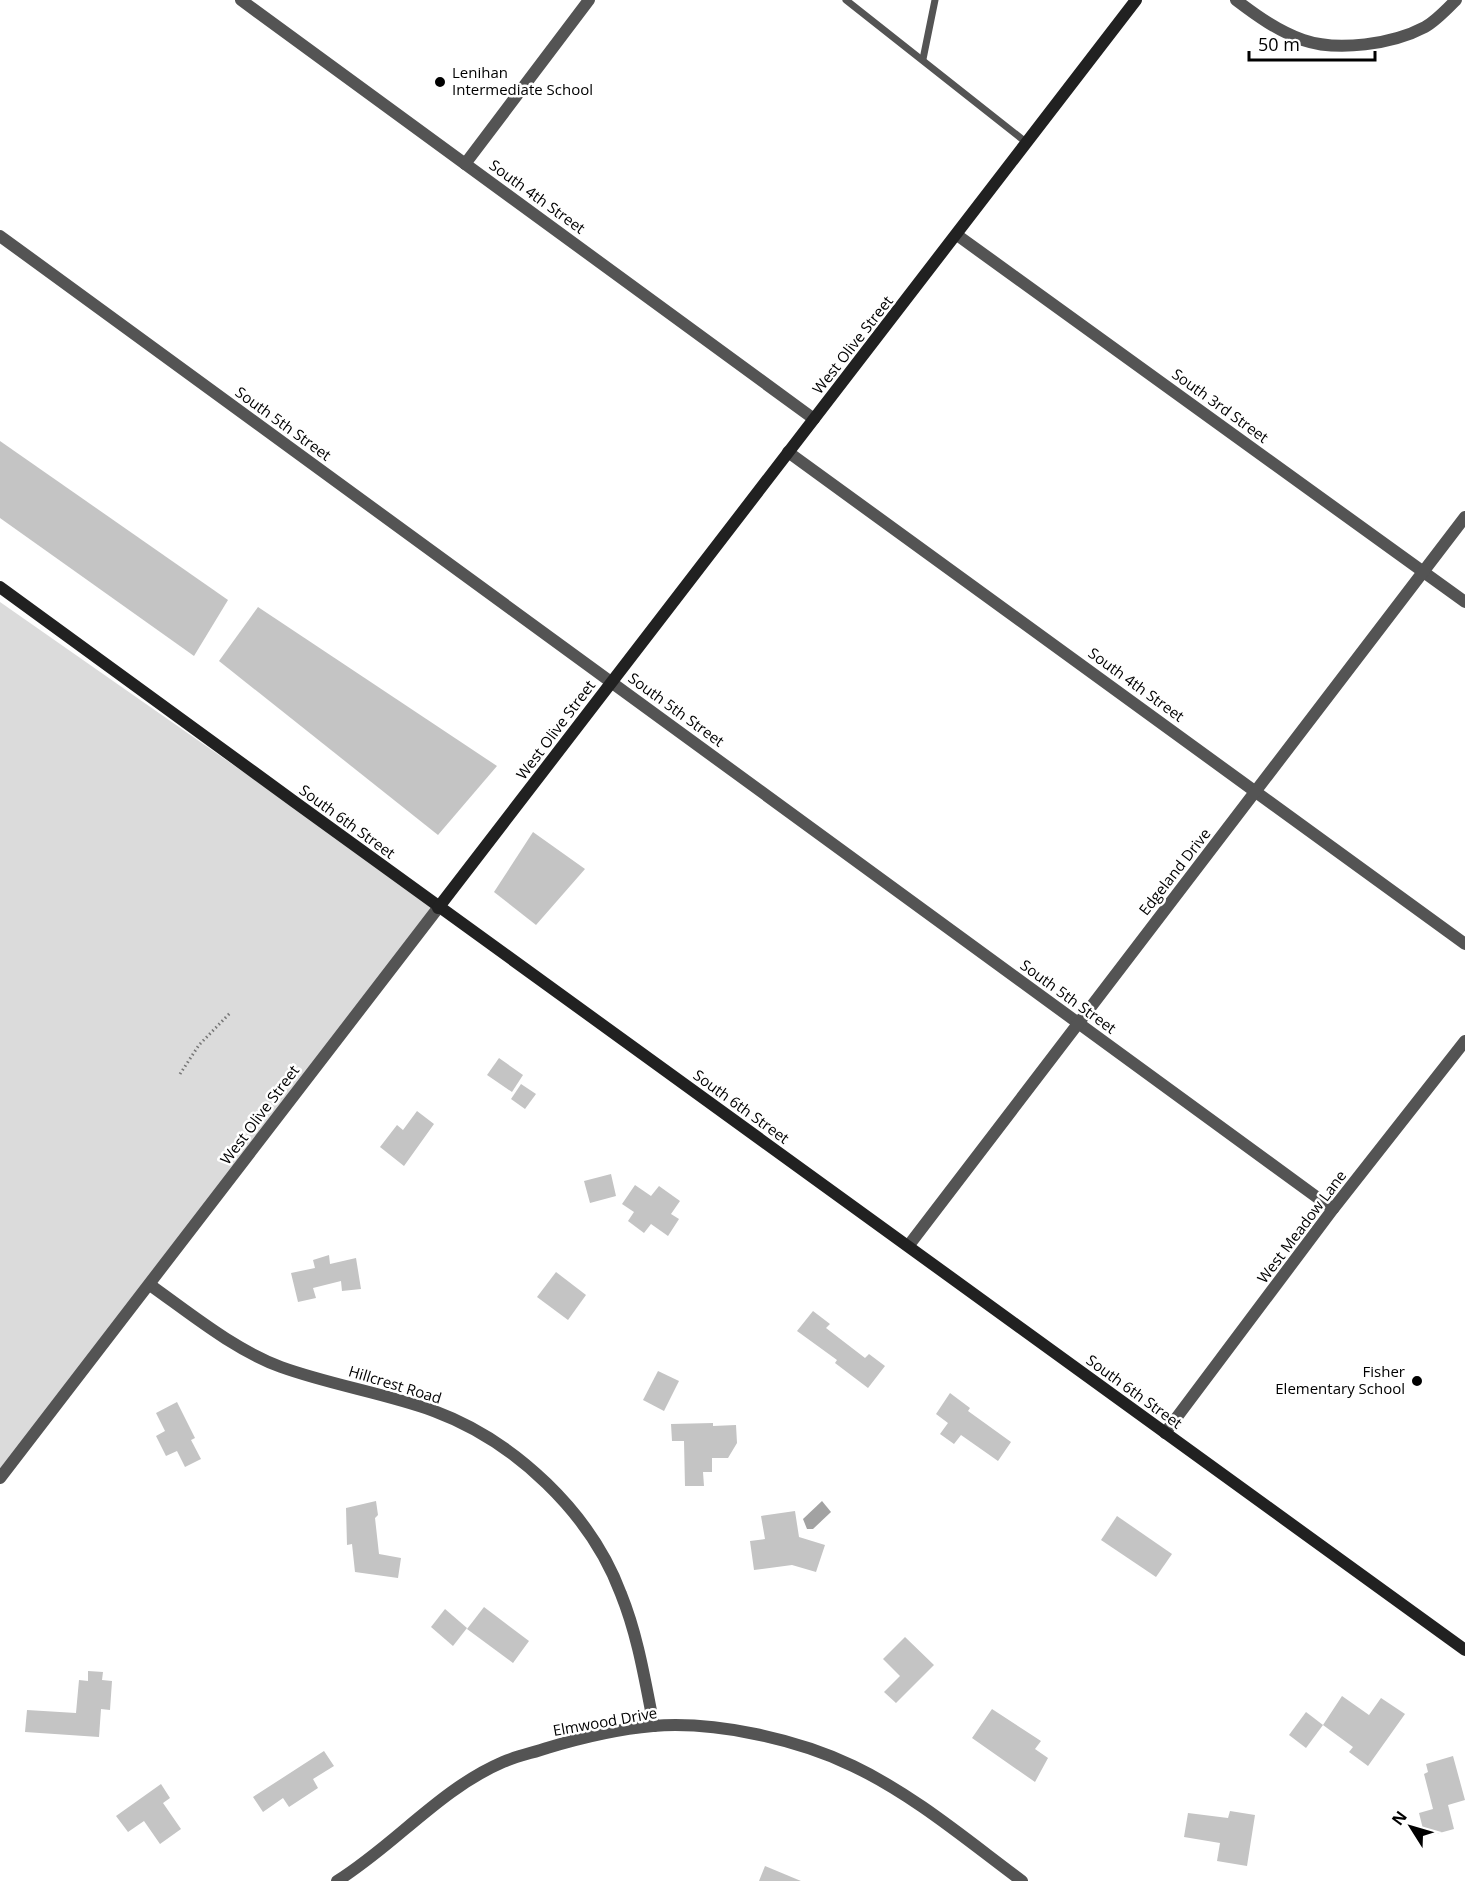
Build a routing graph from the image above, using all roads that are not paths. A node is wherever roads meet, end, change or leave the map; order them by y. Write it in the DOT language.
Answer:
graph roads {
  1 [pos="242,0"];
  2 [pos="589,0"];
  3 [pos="846,0"];
  4 [pos="935,0"];
  5 [pos="1136,0"];
  6 [pos="1236,0"];
  7 [pos="1456,0"];
  8 [pos="923,59"];
  9 [pos="1027,143"];
  10 [pos="465,164"];
  11 [pos="957,235"];
  12 [pos="0,236"];
  13 [pos="814,419"];
  14 [pos="788,452"];
  15 [pos="1465,517"];
  16 [pos="1423,572"];
  17 [pos="0,587"];
  18 [pos="1465,602"];
  19 [pos="612,682"];
  20 [pos="1256,791"];
  21 [pos="438,908"];
  22 [pos="1465,944"];
  23 [pos="1078,1023"];
  24 [pos="1465,1041"];
  25 [pos="1333,1209"];
  26 [pos="909,1245"];
  27 [pos="150,1285"];
  28 [pos="1165,1433"];
  29 [pos="0,1478"];
  30 [pos="1465,1650"];
  31 [pos="654,1726"];
  32 [pos="337,1881"];
  33 [pos="1022,1881"];
  1 -- 10 [label="street, South 4th Street"];
  2 -- 10 [label="street"];
  3 -- 8 [label="lane"];
  4 -- 8 [label="lane"];
  5 -- 9 [label="main road, West Olive Street"];
  6 -- 7 [label="street"];
  8 -- 9 [label="lane"];
  9 -- 11 [label="main road, West Olive Street"];
  10 -- 13 [label="street, South 4th Street"];
  11 -- 13 [label="main road, West Olive Street"];
  11 -- 16 [label="street, South 3rd Street"];
  12 -- 19 [label="street, South 5th Street"];
  13 -- 14 [label="main road, West Olive Street"];
  14 -- 19 [label="main road, West Olive Street"];
  14 -- 20 [label="street, South 4th Street"];
  15 -- 16 [label="street, Edgeland Drive"];
  16 -- 18 [label="street, South 3rd Street"];
  16 -- 20 [label="street, Edgeland Drive"];
  17 -- 21 [label="main road, South 6th Street"];
  19 -- 21 [label="main road, West Olive Street"];
  19 -- 23 [label="street, South 5th Street"];
  20 -- 22 [label="street, South 4th Street"];
  20 -- 23 [label="street, Edgeland Drive"];
  21 -- 26 [label="main road, South 6th Street"];
  21 -- 27 [label="street, West Olive Street"];
  23 -- 25 [label="street, South 5th Street"];
  23 -- 26 [label="street, Edgeland Drive"];
  24 -- 25 [label="street, West Meadow Lane"];
  25 -- 28 [label="street, West Meadow Lane"];
  26 -- 28 [label="main road, South 6th Street"];
  27 -- 29 [label="street, West Olive Street"];
  27 -- 31 [label="street, Hillcrest Road"];
  28 -- 30 [label="main road, South 6th Street"];
  31 -- 32 [label="street, Elmwood Drive"];
  31 -- 33 [label="street, Elmwood Drive"];
}
